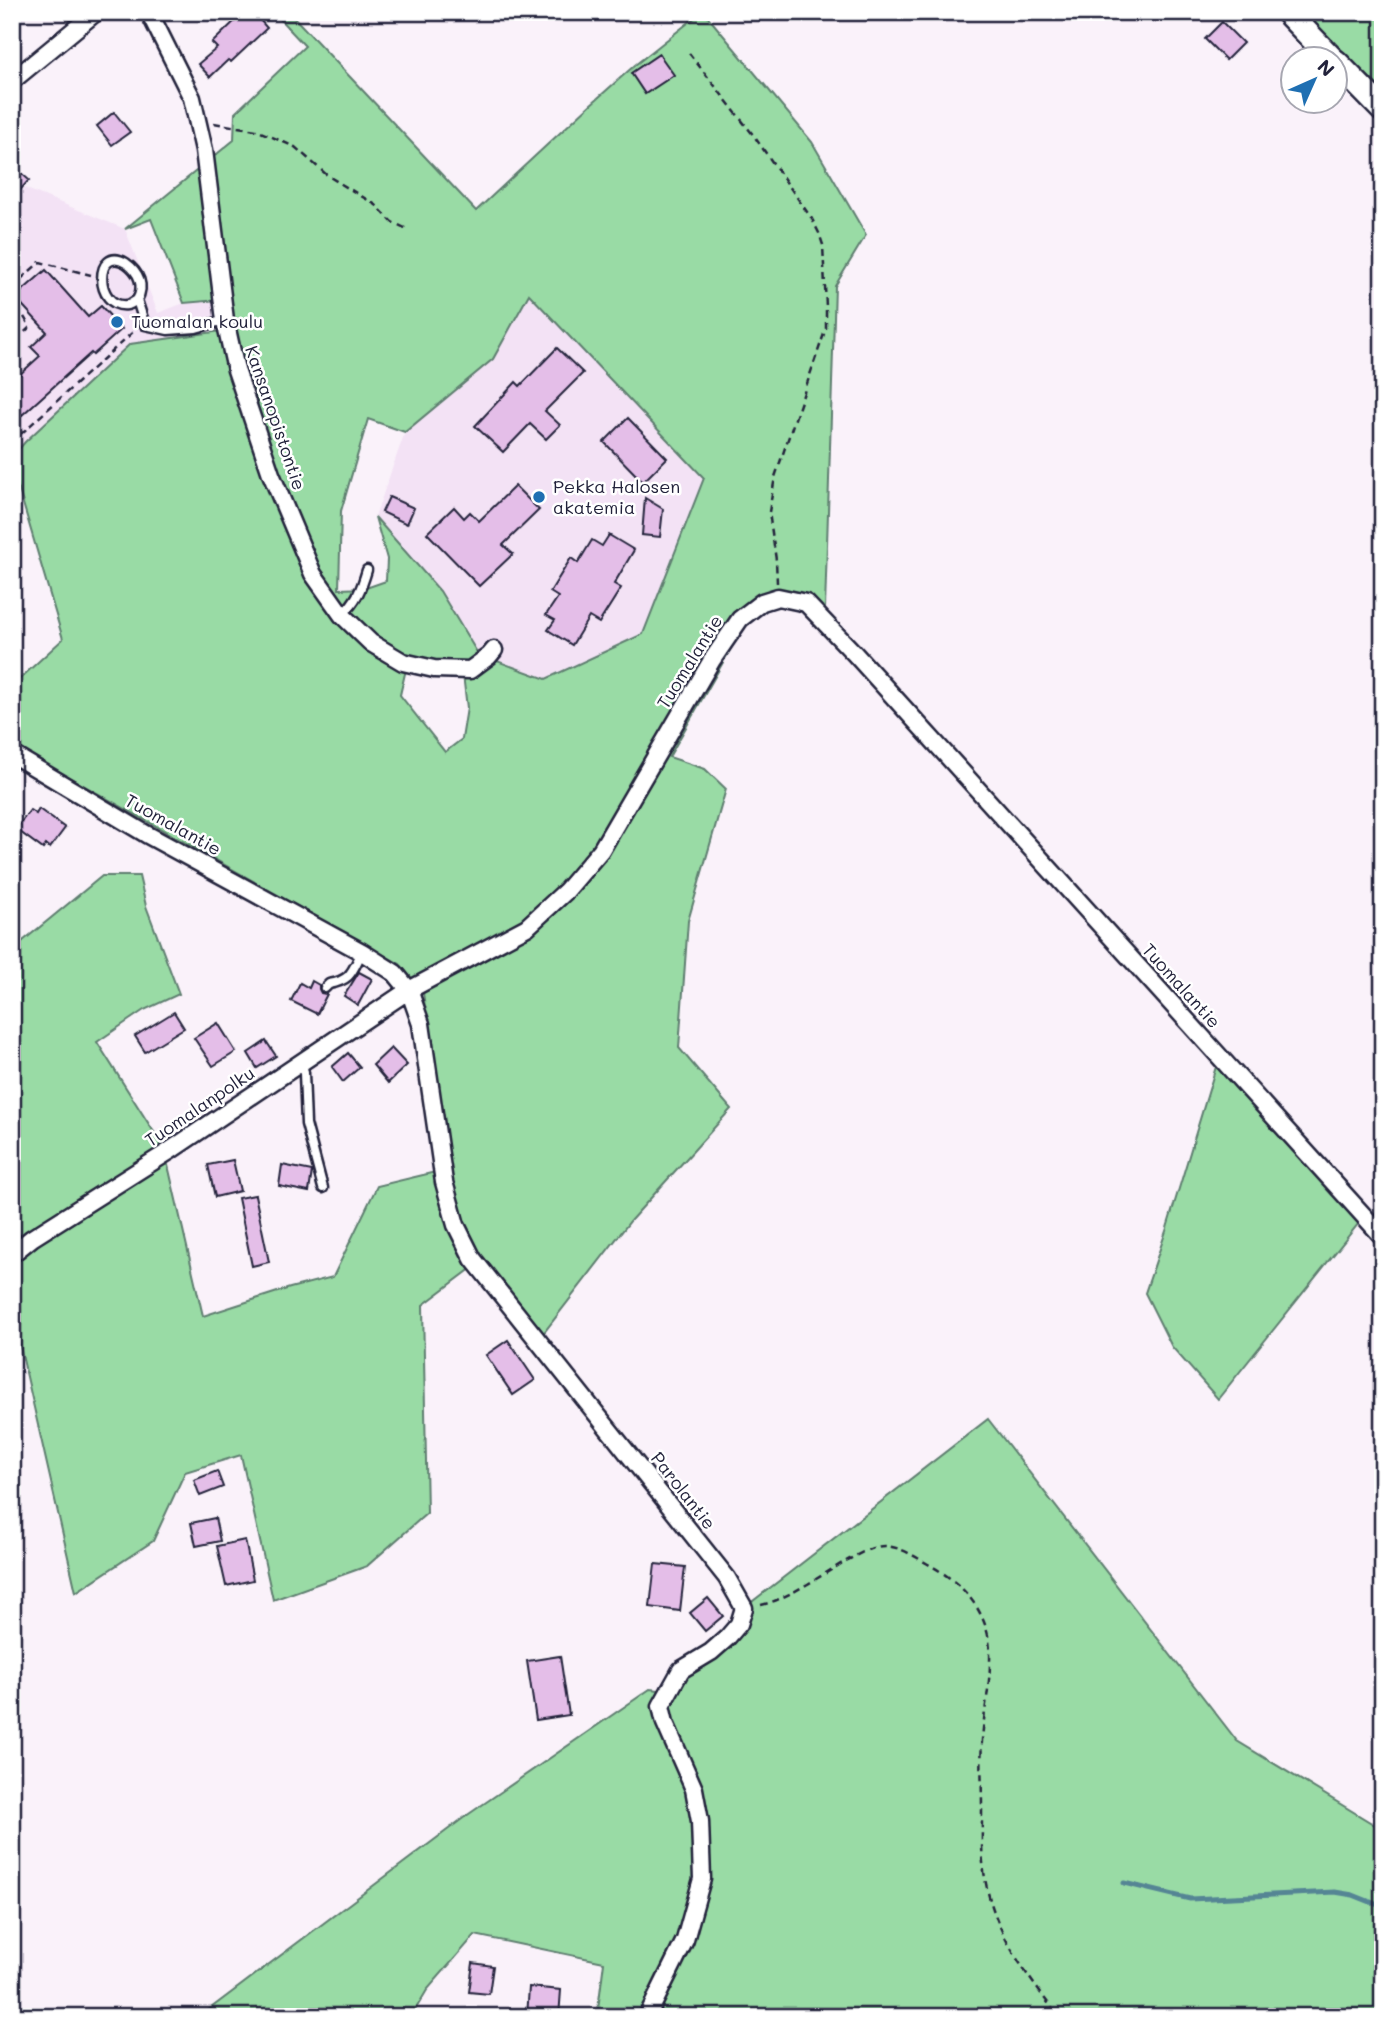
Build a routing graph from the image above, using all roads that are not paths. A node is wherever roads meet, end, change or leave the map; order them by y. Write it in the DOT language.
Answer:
graph roads {
  1 [pos="96,12"];
  2 [pos="149,12"];
  3 [pos="1287,12"];
  4 [pos="1320,46"];
  5 [pos="1350,77"];
  6 [pos="12,81"];
  7 [pos="1383,110"];
  8 [pos="137,300"];
  9 [pos="225,320"];
  10 [pos="367,570"];
  11 [pos="342,615"];
  12 [pos="494,650"];
  13 [pos="12,754"];
  14 [pos="362,952"];
  15 [pos="325,988"];
  16 [pos="409,989"];
  17 [pos="302,1062"];
  18 [pos="323,1188"];
  19 [pos="1383,1237"];
  20 [pos="12,1254"];
  21 [pos="647,2017"];
  1 -- 6 [label="street"];
  2 -- 9 [label="street, Kansanopistontie"];
  3 -- 4 [label="street"];
  5 -- 7 [label="street"];
  8 -- 8 [label="lane"];
  8 -- 9 [label="lane"];
  9 -- 11 [label="street, Kansanopistontie"];
  10 -- 11 [label="lane"];
  11 -- 12 [label="street, Kansanopistontie"];
  13 -- 14 [label="street, Tuomalantie"];
  14 -- 15 [label="lane"];
  14 -- 16 [label="street, Tuomalantie"];
  16 -- 17 [label="street, Tuomalanpolku"];
  16 -- 19 [label="street, Tuomalantie"];
  16 -- 21 [label="street, Parolantie"];
  17 -- 18 [label="lane"];
  17 -- 20 [label="street, Tuomalanpolku"];
}
